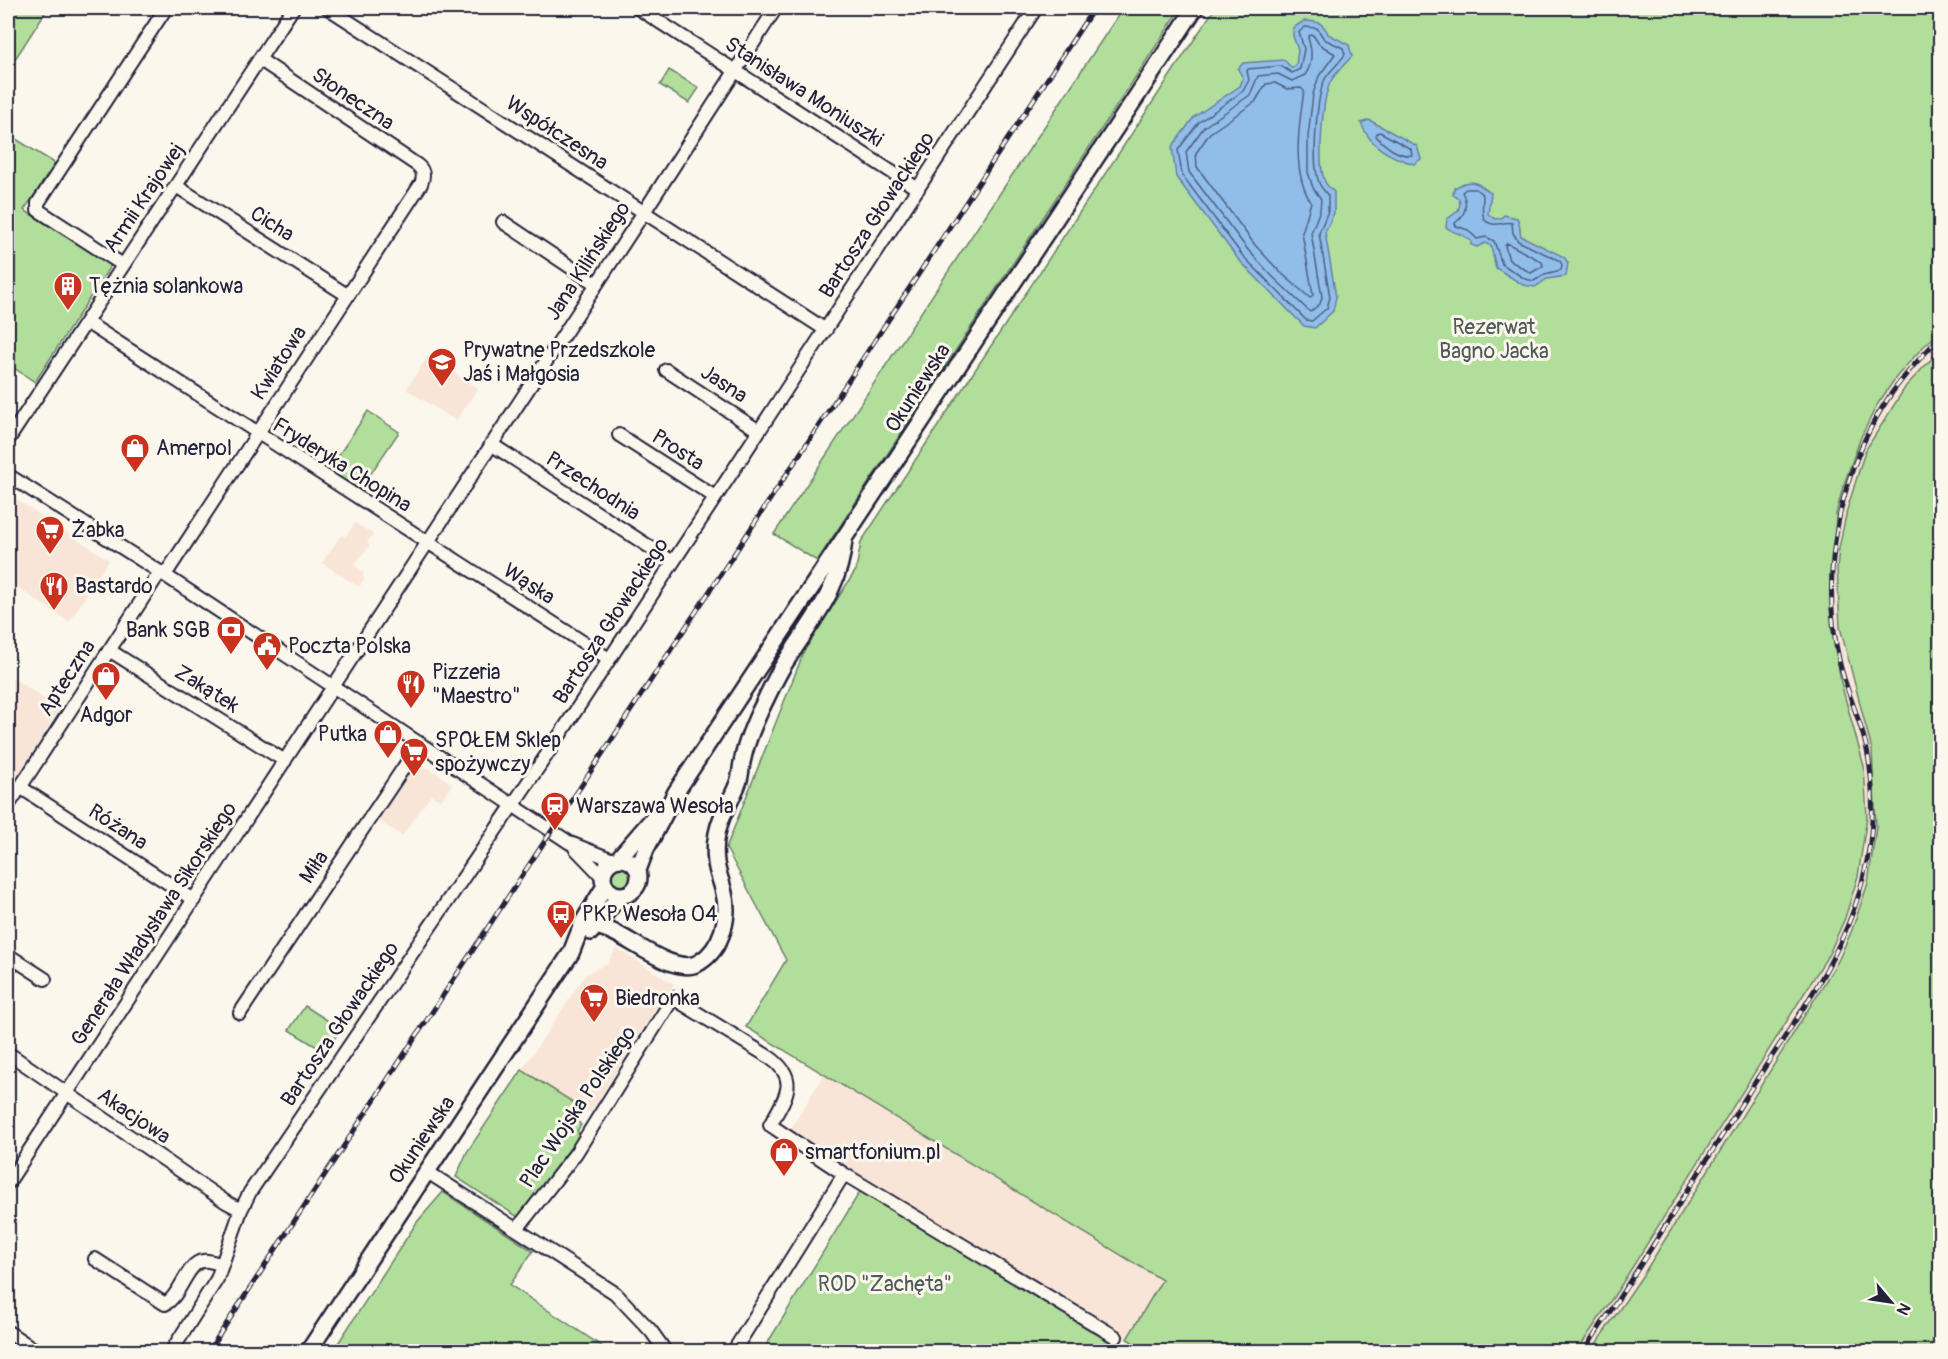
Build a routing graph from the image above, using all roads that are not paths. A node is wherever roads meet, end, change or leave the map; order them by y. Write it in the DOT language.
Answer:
graph roads {
  1 [pos="166,8"];
  2 [pos="293,8"];
  3 [pos="328,8"];
  4 [pos="638,8"];
  5 [pos="776,8"];
  6 [pos="1036,8"];
  7 [pos="1195,8"];
  8 [pos="259,59"];
  9 [pos="736,71"];
  10 [pos="423,173"];
  11 [pos="176,186"];
  12 [pos="918,189"];
  13 [pos="644,212"];
  14 [pos="503,222"];
  15 [pos="123,265"];
  16 [pos="596,284"];
  17 [pos="347,295"];
  18 [pos="86,322"];
  19 [pos="826,330"];
  20 [pos="666,370"];
  21 [pos="759,431"];
  22 [pos="256,434"];
  23 [pos="619,435"];
  24 [pos="8,440"];
  25 [pos="491,444"];
  26 [pos="8,475"];
  27 [pos="716,497"];
  28 [pos="844,537"];
  29 [pos="428,542"];
  30 [pos="673,562"];
  31 [pos="162,573"];
  32 [pos="109,650"];
  33 [pos="609,659"];
  34 [pos="333,686"];
  35 [pos="420,743"];
  36 [pos="285,761"];
  37 [pos="20,787"];
  38 [pos="676,792"];
  39 [pos="513,805"];
  40 [pos="8,806"];
  41 [pos="570,843"];
  42 [pos="616,859"];
  43 [pos="638,870"];
  44 [pos="604,881"];
  45 [pos="622,896"];
  46 [pos="194,900"];
  47 [pos="590,924"];
  48 [pos="8,955"];
  49 [pos="45,979"];
  50 [pos="240,1013"];
  51 [pos="8,1053"];
  52 [pos="66,1093"];
  53 [pos="426,1171"];
  54 [pos="844,1174"];
  55 [pos="8,1184"];
  56 [pos="241,1210"];
  57 [pos="517,1229"];
  58 [pos="95,1258"];
  59 [pos="222,1265"];
  60 [pos="8,1332"];
  61 [pos="1116,1337"];
  62 [pos="38,1352"];
  63 [pos="171,1352"];
  64 [pos="308,1352"];
  65 [pos="666,1352"];
  66 [pos="733,1352"];
  1 -- 15 [label="street"];
  2 -- 8 [label="street, Armii Krajowej"];
  3 -- 13 [label="street, Współczesna"];
  4 -- 9 [label="street, Stanisława Moniuszki"];
  5 -- 9 [label="street, Jana Kilińskiego"];
  6 -- 12 [label="street, Bartosza Głowackiego"];
  7 -- 28 [label="main road, Okuniewska"];
  8 -- 10 [label="street, Słoneczna"];
  8 -- 11 [label="street, Armii Krajowej"];
  9 -- 12 [label="street, Stanisława Moniuszki"];
  9 -- 13 [label="street, Jana Kilińskiego"];
  10 -- 17 [label="street, Kwiatowa"];
  11 -- 15 [label="street, Armii Krajowej"];
  11 -- 17 [label="street, Cicha"];
  12 -- 19 [label="street, Bartosza Głowackiego"];
  13 -- 16 [label="street, Jana Kilińskiego"];
  13 -- 19 [label="street, Współczesna"];
  14 -- 16 [label="street"];
  15 -- 18 [label="street, Armii Krajowej"];
  16 -- 25 [label="street, Jana Kilińskiego"];
  17 -- 22 [label="street, Kwiatowa"];
  18 -- 22 [label="street, Fryderyka Chopina"];
  18 -- 24 [label="street, Armii Krajowej"];
  19 -- 21 [label="street, Bartosza Głowackiego"];
  20 -- 21 [label="street, Jasna"];
  21 -- 27 [label="street, Bartosza Głowackiego"];
  22 -- 29 [label="street, Fryderyka Chopina"];
  22 -- 31 [label="street, Kwiatowa"];
  23 -- 27 [label="street, Prosta"];
  25 -- 29 [label="street, Jana Kilińskiego"];
  25 -- 30 [label="street, Przechodnia"];
  26 -- 31 [label="street"];
  27 -- 30 [label="street, Bartosza Głowackiego"];
  28 -- 38 [label="main road, Okuniewska"];
  28 -- 47 [label="main road"];
  29 -- 33 [label="street, Wąska"];
  29 -- 34 [label="street, Jana Kilińskiego"];
  30 -- 33 [label="street, Bartosza Głowackiego"];
  31 -- 32 [label="street, Apteczna"];
  31 -- 34 [label="street"];
  32 -- 36 [label="street, Zakątek"];
  32 -- 37 [label="street, Apteczna"];
  33 -- 39 [label="street, Bartosza Głowackiego"];
  34 -- 35 [label="street"];
  34 -- 36 [label="street, Generała Władysława Sikorskiego"];
  35 -- 39 [label="street"];
  35 -- 50 [label="street, Miła"];
  36 -- 46 [label="street, Generała Władysława Sikorskiego"];
  37 -- 40 [label="street, Apteczna"];
  37 -- 46 [label="street, Różana"];
  38 -- 42 [label="main road, Okuniewska"];
  38 -- 43 [label="main road, Okuniewska"];
  39 -- 41 [label="street"];
  39 -- 56 [label="street, Bartosza Głowackiego"];
  41 -- 42 [label="street"];
  41 -- 44 [label="street"];
  42 -- 43 [label="main road"];
  42 -- 44 [label="main road"];
  43 -- 45 [label="main road"];
  44 -- 45 [label="main road"];
  44 -- 47 [label="main road, Okuniewska"];
  45 -- 47 [label="main road, Okuniewska"];
  46 -- 52 [label="street, Generała Władysława Sikorskiego"];
  47 -- 53 [label="main road, Okuniewska"];
  48 -- 49 [label="street"];
  51 -- 52 [label="street, Akacjowa"];
  52 -- 55 [label="street, Generała Władysława Sikorskiego"];
  52 -- 56 [label="street, Akacjowa"];
  53 -- 57 [label="street"];
  53 -- 64 [label="main road, Okuniewska"];
  54 -- 57 [label="street, Plac Wojska Polskiego"];
  54 -- 61 [label="street, Plac Wojska Polskiego"];
  54 -- 66 [label="street"];
  56 -- 59 [label="street, Bartosza Głowackiego"];
  57 -- 65 [label="street"];
  58 -- 59 [label="street"];
  59 -- 63 [label="street, Bartosza Głowackiego"];
  60 -- 62 [label="street"];
}
